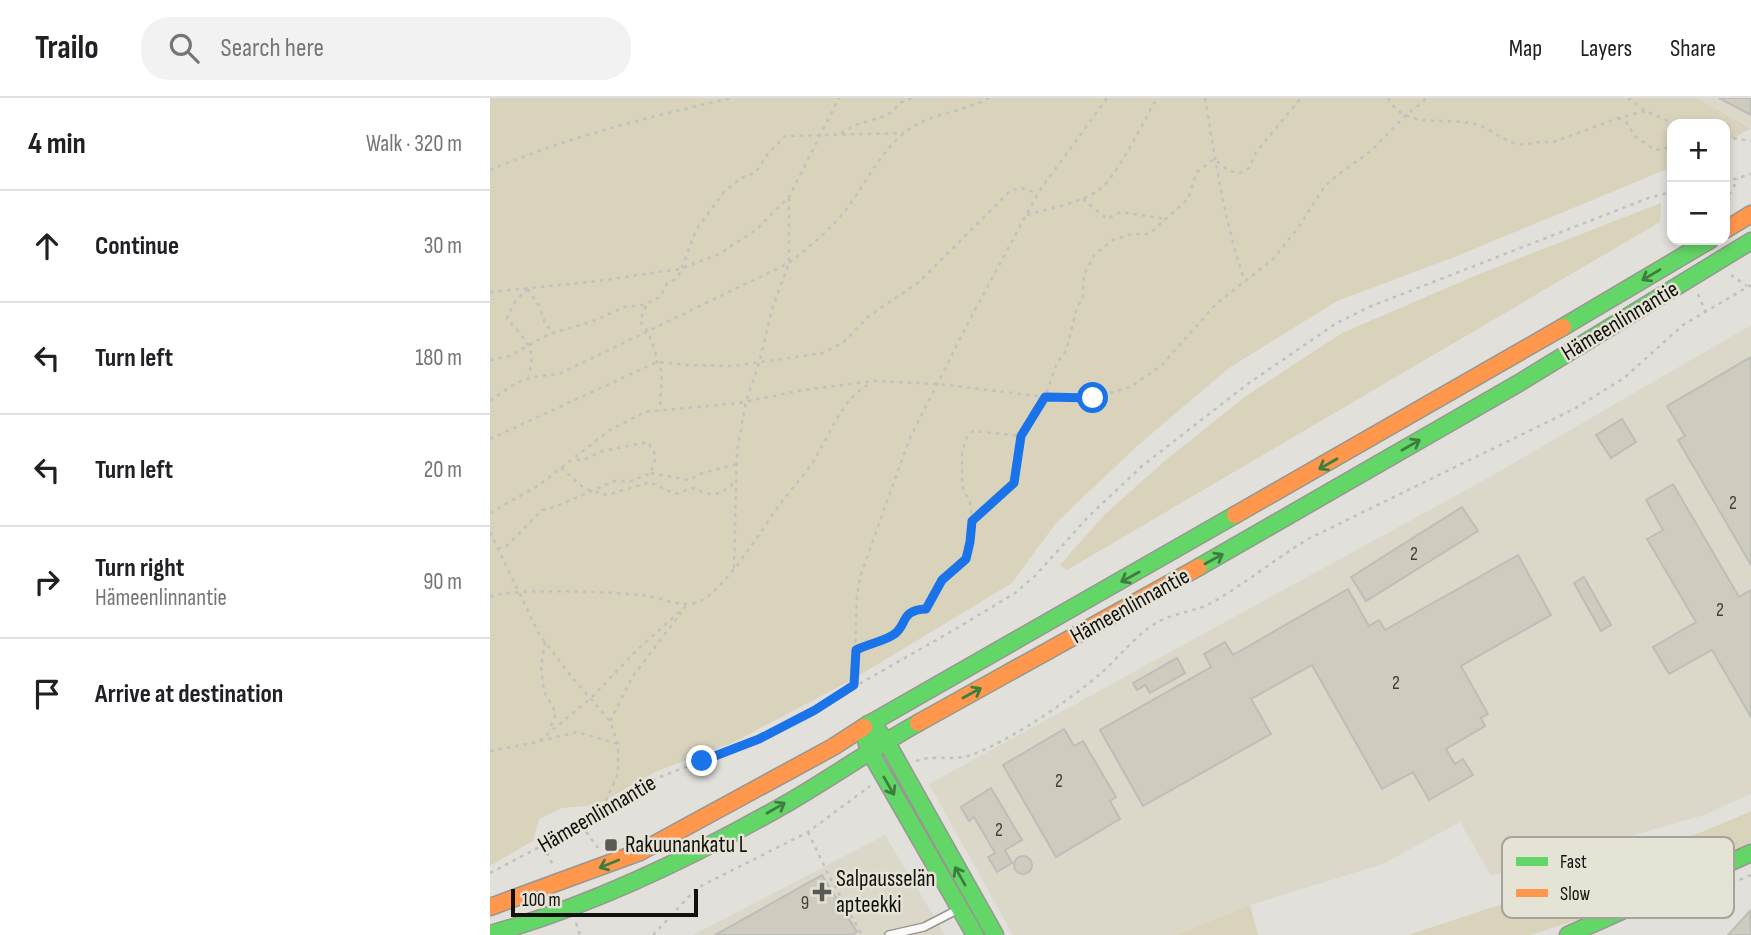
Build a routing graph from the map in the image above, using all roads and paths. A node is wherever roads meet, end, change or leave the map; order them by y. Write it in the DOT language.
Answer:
graph roads {
  1 [pos="731,98"];
  2 [pos="839,98"];
  3 [pos="912,98"];
  4 [pos="989,98"];
  5 [pos="1107,98"];
  6 [pos="1157,98"];
  7 [pos="1301,98"];
  8 [pos="1388,98"];
  9 [pos="1427,98"];
  10 [pos="1628,98"];
  11 [pos="1205,99"];
  12 [pos="1646,111"];
  13 [pos="1404,117"];
  14 [pos="1618,118"];
  15 [pos="1667,120"];
  16 [pos="904,132"];
  17 [pos="838,135"];
  18 [pos="817,137"];
  19 [pos="1732,139"];
  20 [pos="1751,141"];
  21 [pos="1667,148"];
  22 [pos="1214,159"];
  23 [pos="490,170"];
  24 [pos="1751,174"];
  25 [pos="1738,179"];
  26 [pos="1730,181"];
  27 [pos="1038,193"];
  28 [pos="1667,193"];
  29 [pos="1730,193"];
  30 [pos="789,197"];
  31 [pos="1083,199"];
  32 [pos="1751,214"];
  33 [pos="1026,216"];
  34 [pos="1166,219"];
  35 [pos="1730,227"];
  36 [pos="1751,241"];
  37 [pos="1702,245"];
  38 [pos="789,263"];
  39 [pos="680,268"];
  40 [pos="1732,274"];
  41 [pos="1245,280"];
  42 [pos="1749,286"];
  43 [pos="528,289"];
  44 [pos="490,292"];
  45 [pos="1698,294"];
  46 [pos="647,304"];
  47 [pos="1705,311"];
  48 [pos="555,332"];
  49 [pos="648,332"];
  50 [pos="528,346"];
  51 [pos="490,360"];
  52 [pos="657,362"];
  53 [pos="759,363"];
  54 [pos="528,376"];
  55 [pos="874,381"];
  56 [pos="939,384"];
  57 [pos="1045,397"];
  58 [pos="490,401"];
  59 [pos="746,402"];
  60 [pos="660,411"];
  61 [pos="1021,436"];
  62 [pos="490,439"];
  63 [pos="571,460"];
  64 [pos="737,464"];
  65 [pos="561,468"];
  66 [pos="651,473"];
  67 [pos="736,481"];
  68 [pos="594,490"];
  69 [pos="490,513"];
  70 [pos="972,521"];
  71 [pos="490,532"];
  72 [pos="498,549"];
  73 [pos="734,568"];
  74 [pos="519,591"];
  75 [pos="490,597"];
  76 [pos="687,605"];
  77 [pos="545,641"];
  78 [pos="856,650"];
  79 [pos="854,685"];
  80 [pos="591,698"];
  81 [pos="610,721"];
  82 [pos="868,724"];
  83 [pos="547,734"];
  84 [pos="886,741"];
  85 [pos="538,742"];
  86 [pos="618,744"];
  87 [pos="490,751"];
  88 [pos="870,752"];
  89 [pos="900,767"];
  90 [pos="884,776"];
  91 [pos="602,810"];
  92 [pos="581,825"];
  93 [pos="808,832"];
  94 [pos="544,845"];
  95 [pos="598,849"];
  96 [pos="1751,853"];
  97 [pos="1734,861"];
  98 [pos="490,873"];
  99 [pos="557,874"];
  100 [pos="1751,875"];
  101 [pos="1734,882"];
  102 [pos="966,904"];
  103 [pos="490,907"];
  104 [pos="1606,918"];
  105 [pos="574,920"];
  106 [pos="490,933"];
  107 [pos="657,934"];
  108 [pos="580,935"];
  109 [pos="862,935"];
  110 [pos="890,935"];
  111 [pos="975,935"];
  112 [pos="995,935"];
  113 [pos="1568,935"];
  1 -- 23 [label="path"];
  2 -- 18 [label="path"];
  3 -- 17 [label="path"];
  4 -- 16 [label="path"];
  5 -- 27 [label="path"];
  6 -- 31 [label="path"];
  7 -- 22 [label="path"];
  8 -- 13 [label="path"];
  9 -- 13 [label="path"];
  10 -- 12 [label="path"];
  11 -- 22 [label="path"];
  12 -- 14 [label="path"];
  12 -- 15 [label="path"];
  13 -- 14 [label="path"];
  13 -- 41 [label="path"];
  14 -- 21 [label="path"];
  16 -- 17 [label="path"];
  16 -- 38 [label="path"];
  17 -- 18 [label="path"];
  18 -- 30 [label="path"];
  18 -- 39 [label="path"];
  19 -- 20 [label="path"];
  22 -- 34 [label="path"];
  22 -- 41 [label="path"];
  24 -- 25 [label="path"];
  25 -- 26 [label="path"];
  25 -- 29 [label="path"];
  27 -- 33 [label="path"];
  27 -- 53 [label="path"];
  28 -- 79 [label="path, Hämeenlinnantie"];
  30 -- 38 [label="path"];
  30 -- 39 [label="path"];
  31 -- 33 [label="path"];
  31 -- 34 [label="path"];
  32 -- 35 [label="main road"];
  33 -- 56 [label="path"];
  34 -- 57 [label="path"];
  84 -- 36 [label="main road, Hämeenlinnantie, one-way"];
  37 -- 82 [label="main road, Hämeenlinnantie, one-way"];
  38 -- 49 [label="path"];
  38 -- 53 [label="path"];
  39 -- 43 [label="path"];
  39 -- 46 [label="path"];
  40 -- 42 [label="path"];
  41 -- 57 [label="path"];
  42 -- 47 [label="path"];
  43 -- 44 [label="path"];
  43 -- 48 [label="path"];
  43 -- 50 [label="path"];
  45 -- 47 [label="path"];
  46 -- 48 [label="path"];
  46 -- 49 [label="path"];
  47 -- 89 [label="path"];
  48 -- 50 [label="path"];
  49 -- 52 [label="path"];
  49 -- 54 [label="path"];
  50 -- 51 [label="path"];
  50 -- 54 [label="path"];
  52 -- 53 [label="path"];
  52 -- 60 [label="path"];
  52 -- 62 [label="path"];
  53 -- 59 [label="path"];
  54 -- 58 [label="path"];
  55 -- 56 [label="path"];
  55 -- 59 [label="path"];
  55 -- 73 [label="path"];
  56 -- 57 [label="path"];
  56 -- 78 [label="path"];
  57 -- 61 [label="path"];
  59 -- 60 [label="path"];
  59 -- 64 [label="path"];
  60 -- 63 [label="path"];
  61 -- 70 [label="path"];
  61 -- 70 [label="path"];
  63 -- 65 [label="path"];
  63 -- 66 [label="path"];
  64 -- 66 [label="path"];
  64 -- 67 [label="path"];
  65 -- 68 [label="path"];
  65 -- 69 [label="path"];
  66 -- 68 [label="path"];
  67 -- 68 [label="path"];
  67 -- 73 [label="path"];
  68 -- 72 [label="path"];
  70 -- 78 [label="path"];
  71 -- 72 [label="path"];
  72 -- 74 [label="path"];
  73 -- 76 [label="path"];
  74 -- 75 [label="path"];
  74 -- 76 [label="path"];
  74 -- 77 [label="path"];
  76 -- 80 [label="path"];
  76 -- 81 [label="path"];
  77 -- 80 [label="path"];
  77 -- 83 [label="path"];
  78 -- 79 [label="path"];
  79 -- 91 [label="path, Hämeenlinnantie"];
  80 -- 81 [label="path"];
  80 -- 83 [label="path"];
  81 -- 86 [label="path"];
  82 -- 84 [label="main road"];
  82 -- 88 [label="main road"];
  82 -- 103 [label="main road, Hämeenlinnantie, one-way"];
  83 -- 85 [label="path"];
  84 -- 88 [label="main road, Hämeenlinnantie"];
  84 -- 89 [label="main road"];
  85 -- 86 [label="path"];
  85 -- 87 [label="path"];
  86 -- 91 [label="path"];
  88 -- 90 [label="main road"];
  106 -- 88 [label="main road, Hämeenlinnantie, one-way"];
  102 -- 89 [label="main road, one-way"];
  90 -- 93 [label="path"];
  90 -- 102 [label="main road, one-way"];
  91 -- 92 [label="path, Hämeenlinnantie"];
  92 -- 94 [label="path, Hämeenlinnantie"];
  92 -- 95 [label="path"];
  93 -- 107 [label="path"];
  93 -- 109 [label="path"];
  94 -- 98 [label="path, Hämeenlinnantie"];
  94 -- 99 [label="path"];
  96 -- 97 [label="main road"];
  100 -- 101 [label="path"];
  102 -- 110 [label="lane"];
  102 -- 111 [label="main road"];
  102 -- 112 [label="main road"];
  104 -- 113 [label="main road"];
  105 -- 108 [label="path"];
}
